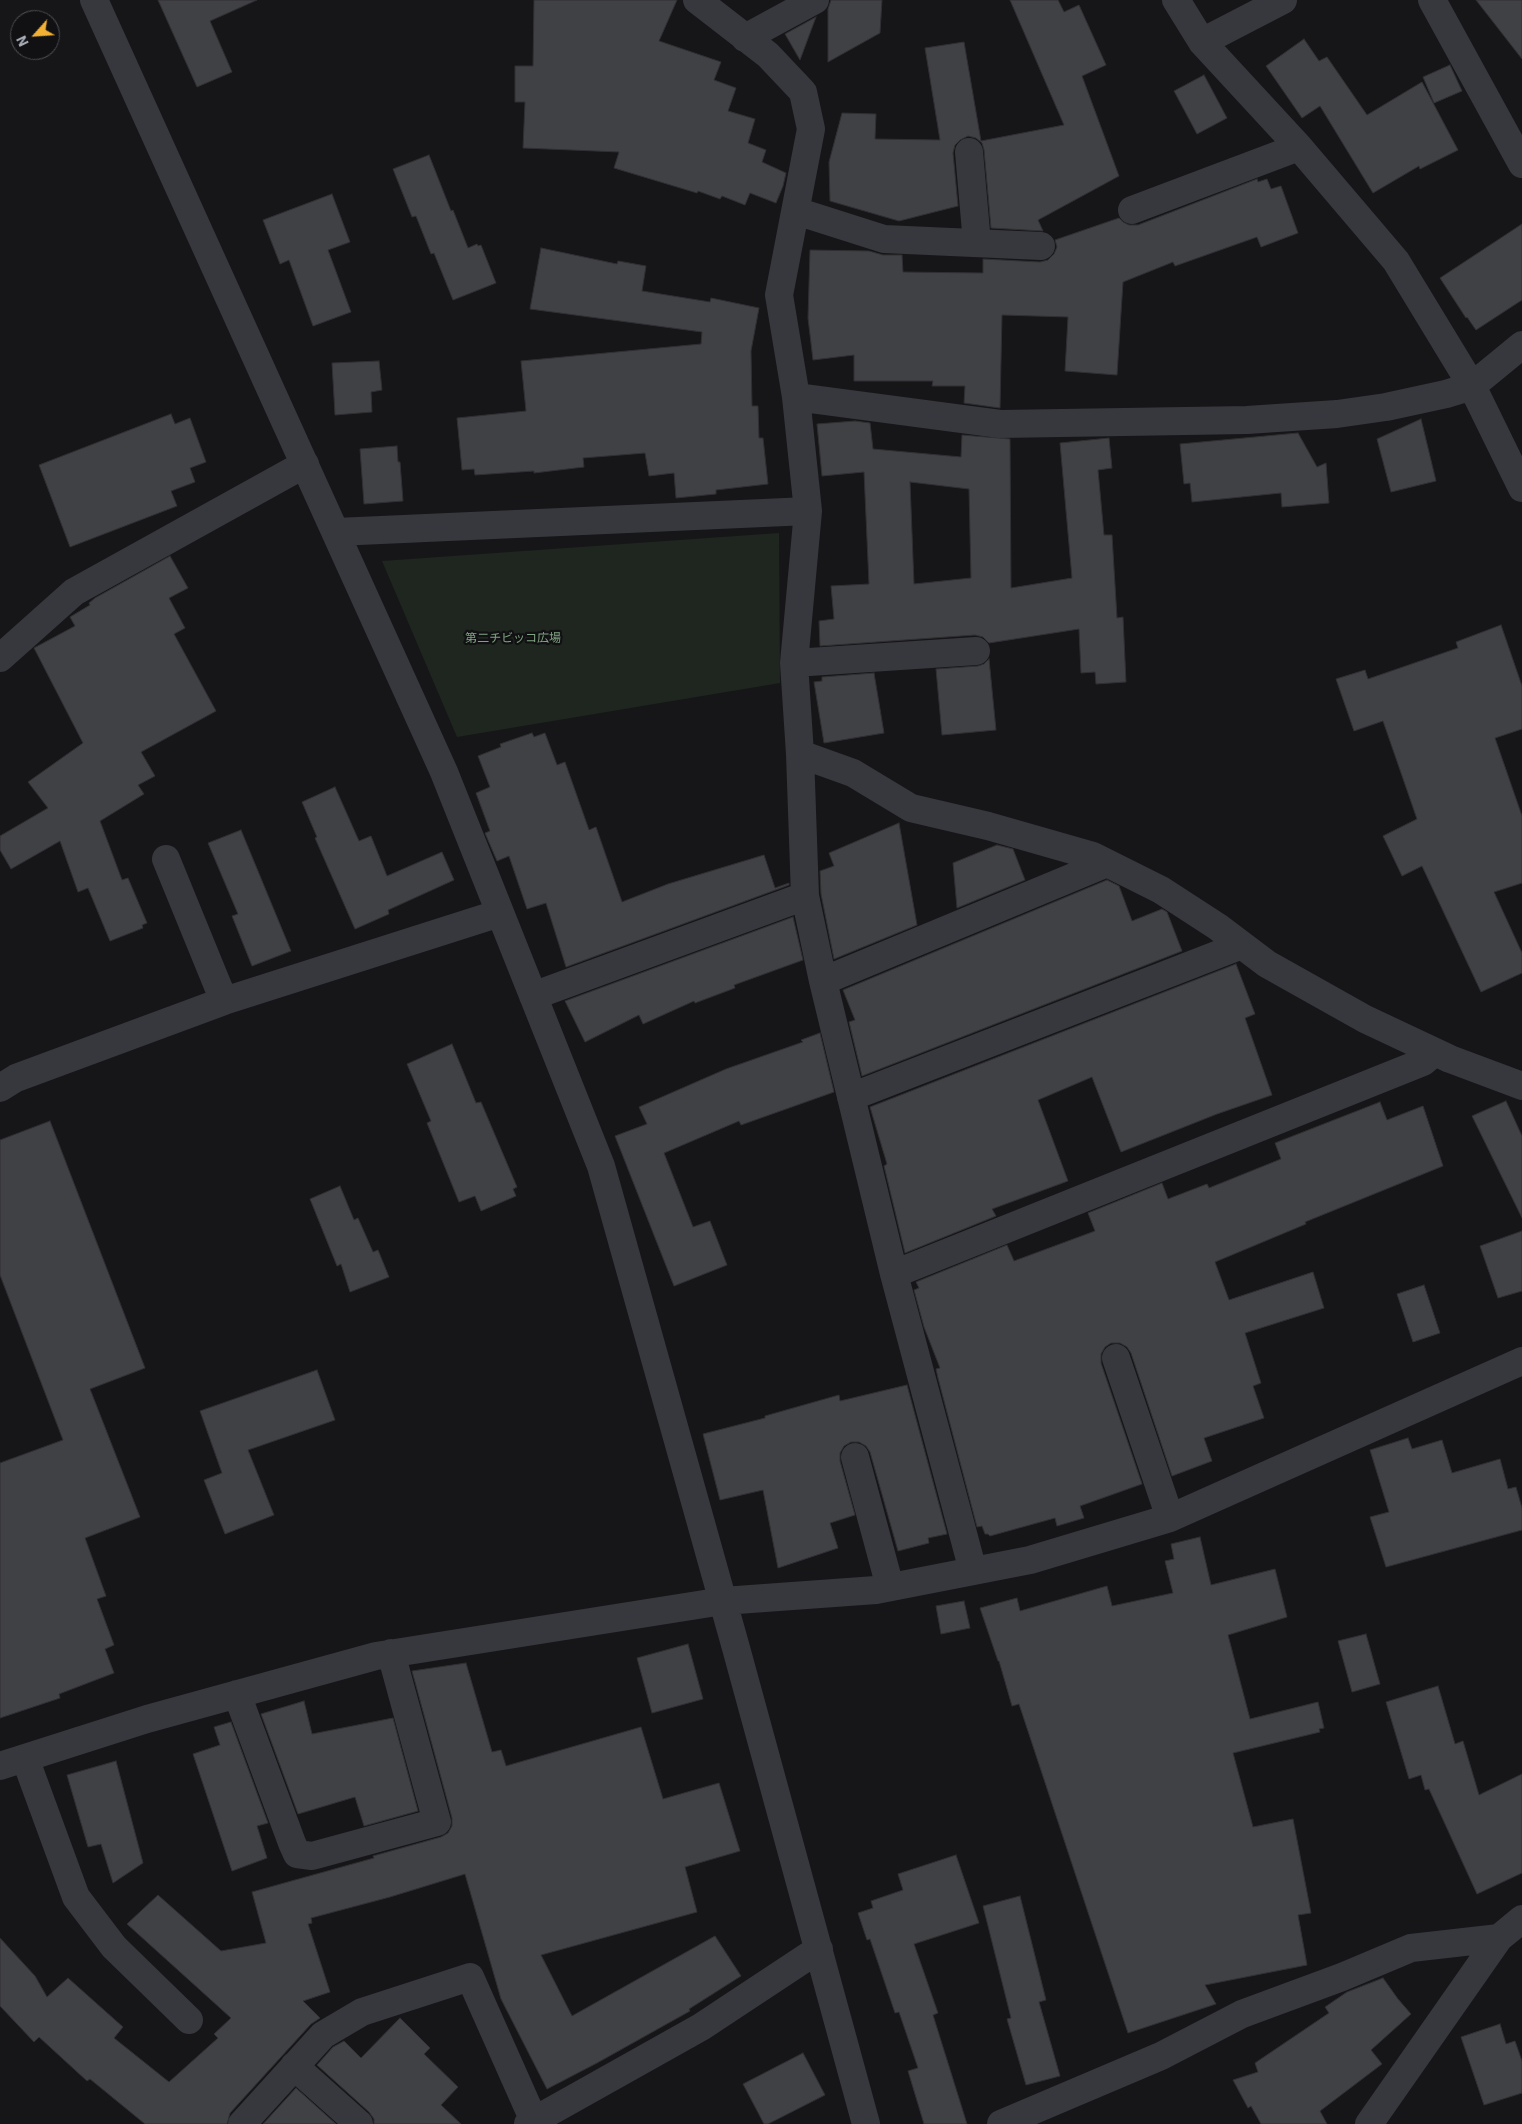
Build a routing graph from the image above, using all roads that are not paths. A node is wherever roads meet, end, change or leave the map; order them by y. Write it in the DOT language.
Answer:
graph roads {
  1 [pos="94,0"];
  2 [pos="697,0"];
  3 [pos="815,0"];
  4 [pos="1176,0"];
  5 [pos="1283,0"];
  6 [pos="1432,0"];
  7 [pos="745,38"];
  8 [pos="1202,42"];
  9 [pos="1299,147"];
  10 [pos="969,152"];
  11 [pos="1522,164"];
  12 [pos="1132,210"];
  13 [pos="796,211"];
  14 [pos="978,243"];
  15 [pos="1041,246"];
  16 [pos="1522,346"];
  17 [pos="1472,386"];
  18 [pos="796,397"];
  19 [pos="305,464"];
  20 [pos="1522,488"];
  21 [pos="808,511"];
  22 [pos="336,532"];
  23 [pos="976,652"];
  24 [pos="0,658"];
  25 [pos="794,663"];
  26 [pos="800,754"];
  27 [pos="166,859"];
  28 [pos="1107,863"];
  29 [pos="805,896"];
  30 [pos="500,913"];
  31 [pos="1242,945"];
  32 [pos="823,981"];
  33 [pos="533,996"];
  34 [pos="224,1001"];
  35 [pos="1435,1052"];
  36 [pos="1522,1086"];
  37 [pos="0,1088"];
  38 [pos="851,1096"];
  39 [pos="894,1274"];
  40 [pos="1116,1358"];
  41 [pos="1522,1361"];
  42 [pos="855,1457"];
  43 [pos="1170,1518"];
  44 [pos="973,1571"];
  45 [pos="890,1587"];
  46 [pos="723,1601"];
  47 [pos="391,1653"];
  48 [pos="237,1694"];
  49 [pos="13,1762"];
  50 [pos="1522,1919"];
  51 [pos="1499,1938"];
  52 [pos="819,1949"];
  53 [pos="188,2020"];
  54 [pos="294,2066"];
  55 [pos="531,2122"];
  56 [pos="242,2124"];
  57 [pos="359,2124"];
  58 [pos="866,2124"];
  59 [pos="1001,2124"];
  60 [pos="1370,2124"];
  1 -- 19 [label="street"];
  2 -- 7 [label="street"];
  3 -- 7 [label="street"];
  4 -- 8 [label="street"];
  5 -- 8 [label="street"];
  6 -- 11 [label="street"];
  7 -- 13 [label="street"];
  8 -- 9 [label="street"];
  9 -- 12 [label="street"];
  9 -- 17 [label="street"];
  10 -- 14 [label="street"];
  13 -- 14 [label="street"];
  13 -- 18 [label="street"];
  14 -- 15 [label="street"];
  16 -- 17 [label="street"];
  17 -- 18 [label="street"];
  17 -- 20 [label="street"];
  18 -- 21 [label="street"];
  19 -- 22 [label="street"];
  19 -- 24 [label="street"];
  21 -- 22 [label="street"];
  21 -- 25 [label="street"];
  22 -- 30 [label="street"];
  23 -- 25 [label="street"];
  25 -- 26 [label="street"];
  26 -- 28 [label="street"];
  26 -- 29 [label="street"];
  27 -- 34 [label="street"];
  28 -- 31 [label="street"];
  28 -- 32 [label="street"];
  29 -- 32 [label="street"];
  29 -- 33 [label="street"];
  30 -- 33 [label="street"];
  30 -- 34 [label="street"];
  31 -- 35 [label="street"];
  31 -- 38 [label="street"];
  32 -- 38 [label="street"];
  33 -- 46 [label="street"];
  34 -- 37 [label="street"];
  35 -- 36 [label="street"];
  35 -- 39 [label="street"];
  38 -- 39 [label="street"];
  39 -- 44 [label="street"];
  40 -- 43 [label="street"];
  41 -- 43 [label="street"];
  42 -- 45 [label="street"];
  43 -- 44 [label="street"];
  44 -- 45 [label="street"];
  45 -- 46 [label="street"];
  46 -- 47 [label="street"];
  46 -- 52 [label="street"];
  47 -- 48 [label="street"];
  47 -- 48 [label="street"];
  48 -- 49 [label="street"];
  49 -- 53 [label="street"];
  50 -- 51 [label="street"];
  51 -- 59 [label="street"];
  51 -- 60 [label="street"];
  52 -- 55 [label="street"];
  52 -- 58 [label="street"];
  54 -- 55 [label="street"];
  54 -- 56 [label="street"];
  54 -- 57 [label="street"];
}
